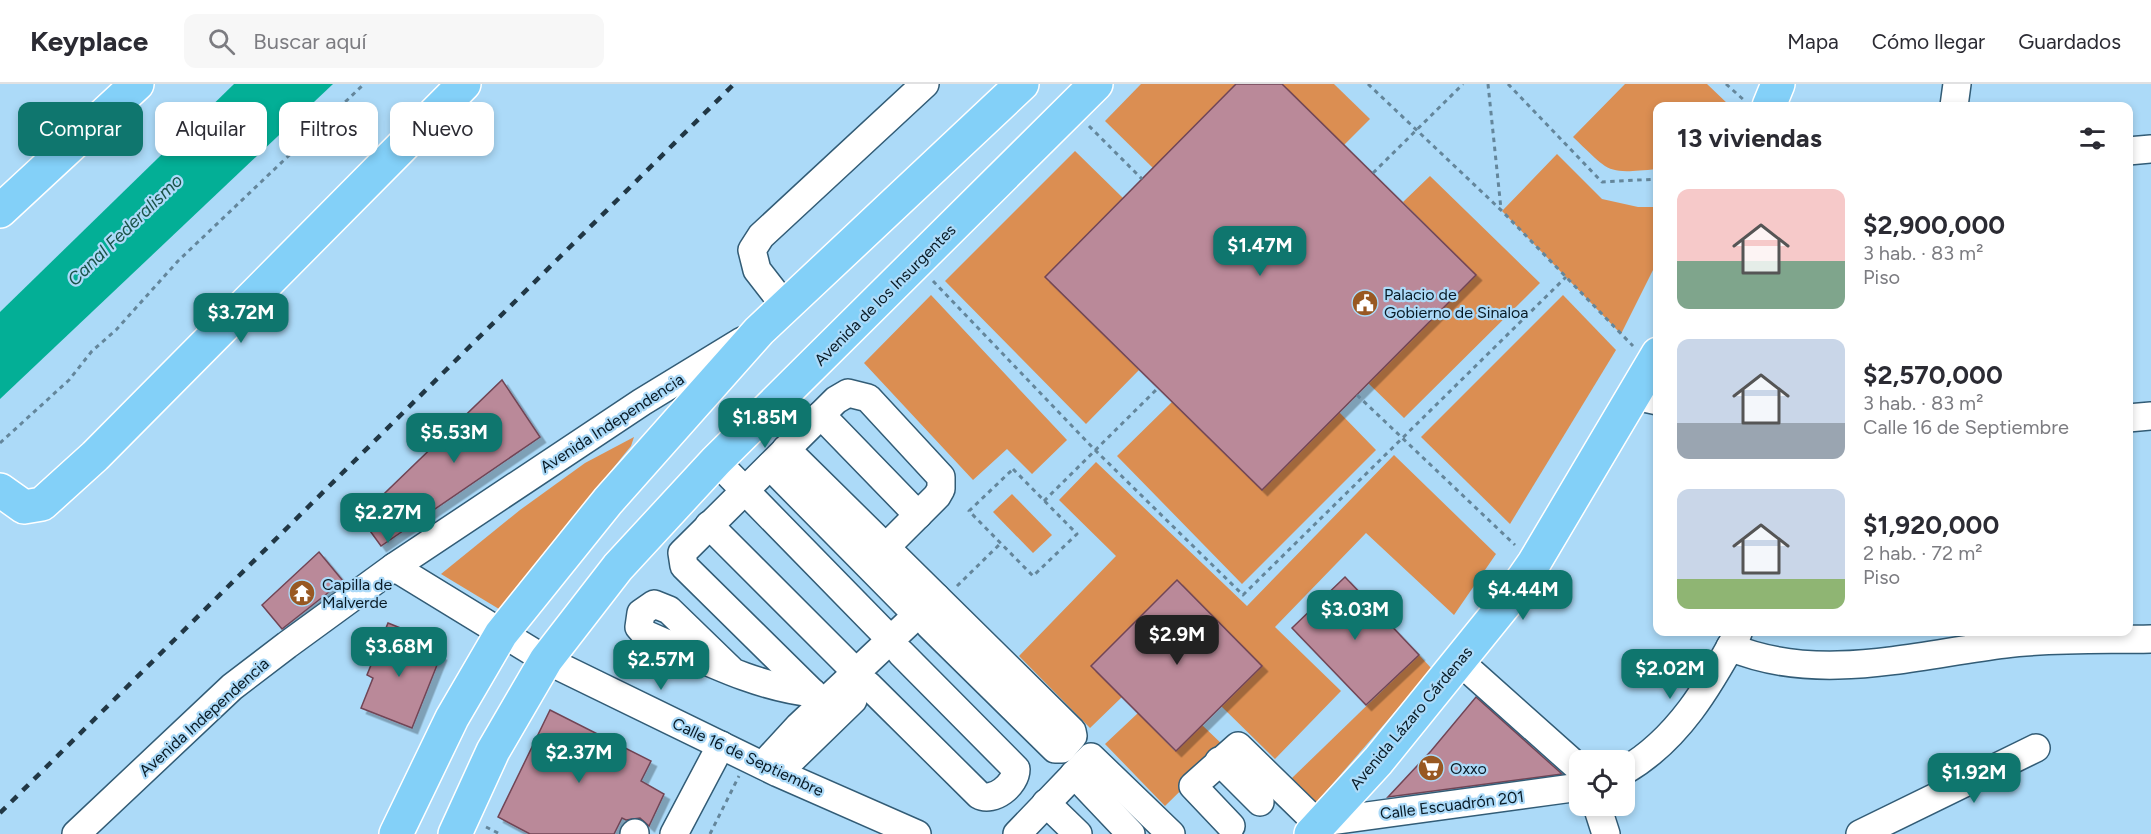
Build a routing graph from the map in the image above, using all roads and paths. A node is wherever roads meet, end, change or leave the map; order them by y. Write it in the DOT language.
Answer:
graph roads {
  1 [pos="137,84"];
  2 [pos="364,84"];
  3 [pos="465,84"];
  4 [pos="925,84"];
  5 [pos="1022,84"];
  6 [pos="1096,84"];
  7 [pos="1368,84"];
  8 [pos="1463,84"];
  9 [pos="1488,84"];
  10 [pos="1508,84"];
  11 [pos="1726,84"];
  12 [pos="1778,84"];
  13 [pos="1958,84"];
  14 [pos="1746,102"];
  15 [pos="1771,102"];
  16 [pos="1955,102"];
  17 [pos="1417,130"];
  18 [pos="2151,150"];
  19 [pos="2133,151"];
  20 [pos="1116,153"];
  21 [pos="1373,173"];
  22 [pos="1142,179"];
  23 [pos="1653,179"];
  24 [pos="4,206"];
  25 [pos="1502,211"];
  26 [pos="917,265"];
  27 [pos="1566,277"];
  28 [pos="785,306"];
  29 [pos="759,331"];
  30 [pos="1653,358"];
  31 [pos="1653,369"];
  32 [pos="1158,388"];
  33 [pos="1357,394"];
  34 [pos="1646,399"];
  35 [pos="821,415"];
  36 [pos="2151,416"];
  37 [pos="2133,418"];
  38 [pos="1402,439"];
  39 [pos="0,443"];
  40 [pos="1095,450"];
  41 [pos="778,458"];
  42 [pos="708,469"];
  43 [pos="0,490"];
  44 [pos="737,498"];
  45 [pos="1044,501"];
  46 [pos="918,515"];
  47 [pos="710,525"];
  48 [pos="886,547"];
  49 [pos="1534,563"];
  50 [pos="394,567"];
  51 [pos="933,611"];
  52 [pos="501,634"];
  53 [pos="1735,639"];
  54 [pos="2151,639"];
  55 [pos="896,646"];
  56 [pos="546,660"];
  57 [pos="1459,661"];
  58 [pos="732,671"];
  59 [pos="862,678"];
  60 [pos="818,698"];
  61 [pos="721,745"];
  62 [pos="2036,748"];
  63 [pos="1569,759"];
  64 [pos="1219,761"];
  65 [pos="1635,764"];
  66 [pos="763,765"];
  67 [pos="1074,774"];
  68 [pos="1569,789"];
  69 [pos="1260,802"];
  70 [pos="1046,803"];
  71 [pos="1601,816"];
  72 [pos="1231,826"];
  73 [pos="1318,827"];
  74 [pos="76,834"];
  75 [pos="396,834"];
  76 [pos="455,834"];
  77 [pos="674,834"];
  78 [pos="710,834"];
  79 [pos="917,834"];
  80 [pos="1017,834"];
  81 [pos="1078,834"];
  82 [pos="1131,834"];
  83 [pos="1171,834"];
  84 [pos="1606,834"];
  85 [pos="1860,834"];
  1 -- 24 [label="main road"];
  2 -- 39 [label="path"];
  3 -- 43 [label="main road"];
  4 -- 28 [label="street"];
  5 -- 28 [label="main road"];
  6 -- 26 [label="main road, Avenida de los Insurgentes"];
  7 -- 17 [label="path"];
  8 -- 17 [label="path"];
  9 -- 25 [label="path"];
  10 -- 23 [label="path"];
  11 -- 14 [label="path"];
  12 -- 15 [label="main road"];
  13 -- 16 [label="street"];
  17 -- 21 [label="path"];
  17 -- 25 [label="path"];
  18 -- 19 [label="street"];
  20 -- 22 [label="path"];
  25 -- 27 [label="path"];
  26 -- 40 [label="path"];
  26 -- 42 [label="main road, Avenida de los Insurgentes"];
  27 -- 30 [label="path"];
  27 -- 38 [label="path"];
  28 -- 29 [label="main road"];
  29 -- 50 [label="street, Avenida Independencia"];
  29 -- 52 [label="main road"];
  31 -- 34 [label="main road, Avenida Lázaro Cárdenas"];
  32 -- 40 [label="path"];
  33 -- 38 [label="path"];
  34 -- 49 [label="main road, Avenida Lázaro Cárdenas"];
  35 -- 41 [label="street"];
  35 -- 46 [label="street"];
  35 -- 46 [label="street"];
  36 -- 37 [label="street"];
  38 -- 40 [label="path"];
  38 -- 49 [label="path"];
  40 -- 45 [label="path"];
  41 -- 44 [label="street"];
  41 -- 48 [label="street"];
  41 -- 51 [label="street"];
  42 -- 44 [label="street"];
  42 -- 56 [label="main road, Avenida de los Insurgentes"];
  44 -- 47 [label="street"];
  44 -- 55 [label="street"];
  45 -- 45 [label="path"];
  46 -- 48 [label="street"];
  47 -- 59 [label="street"];
  47 -- 60 [label="street"];
  48 -- 51 [label="street"];
  49 -- 57 [label="main road, Avenida Lázaro Cárdenas"];
  50 -- 52 [label="street, Calle 16 de Septiembre"];
  50 -- 74 [label="street, Avenida Independencia"];
  51 -- 51 [label="street"];
  51 -- 55 [label="street"];
  52 -- 56 [label="street, Calle 16 de Septiembre"];
  52 -- 75 [label="main road"];
  53 -- 54 [label="street"];
  53 -- 65 [label="street"];
  55 -- 59 [label="street"];
  55 -- 59 [label="street"];
  56 -- 61 [label="street, Calle 16 de Septiembre"];
  56 -- 76 [label="main road, Avenida de los Insurgentes"];
  57 -- 63 [label="street"];
  57 -- 73 [label="main road, Avenida Lázaro Cárdenas"];
  58 -- 60 [label="street"];
  59 -- 60 [label="street"];
  59 -- 66 [label="street"];
  60 -- 66 [label="street"];
  61 -- 66 [label="street, Calle 16 de Septiembre"];
  61 -- 77 [label="street"];
  62 -- 85 [label="street"];
  64 -- 69 [label="street"];
  64 -- 72 [label="street"];
  64 -- 73 [label="street"];
  66 -- 78 [label="path"];
  66 -- 79 [label="street, Calle 16 de Septiembre"];
  67 -- 70 [label="street"];
  67 -- 82 [label="street"];
  67 -- 83 [label="street"];
  68 -- 73 [label="street, Calle Escuadrón 201"];
  70 -- 80 [label="street"];
  70 -- 81 [label="street"];
  71 -- 84 [label="street"];
}
